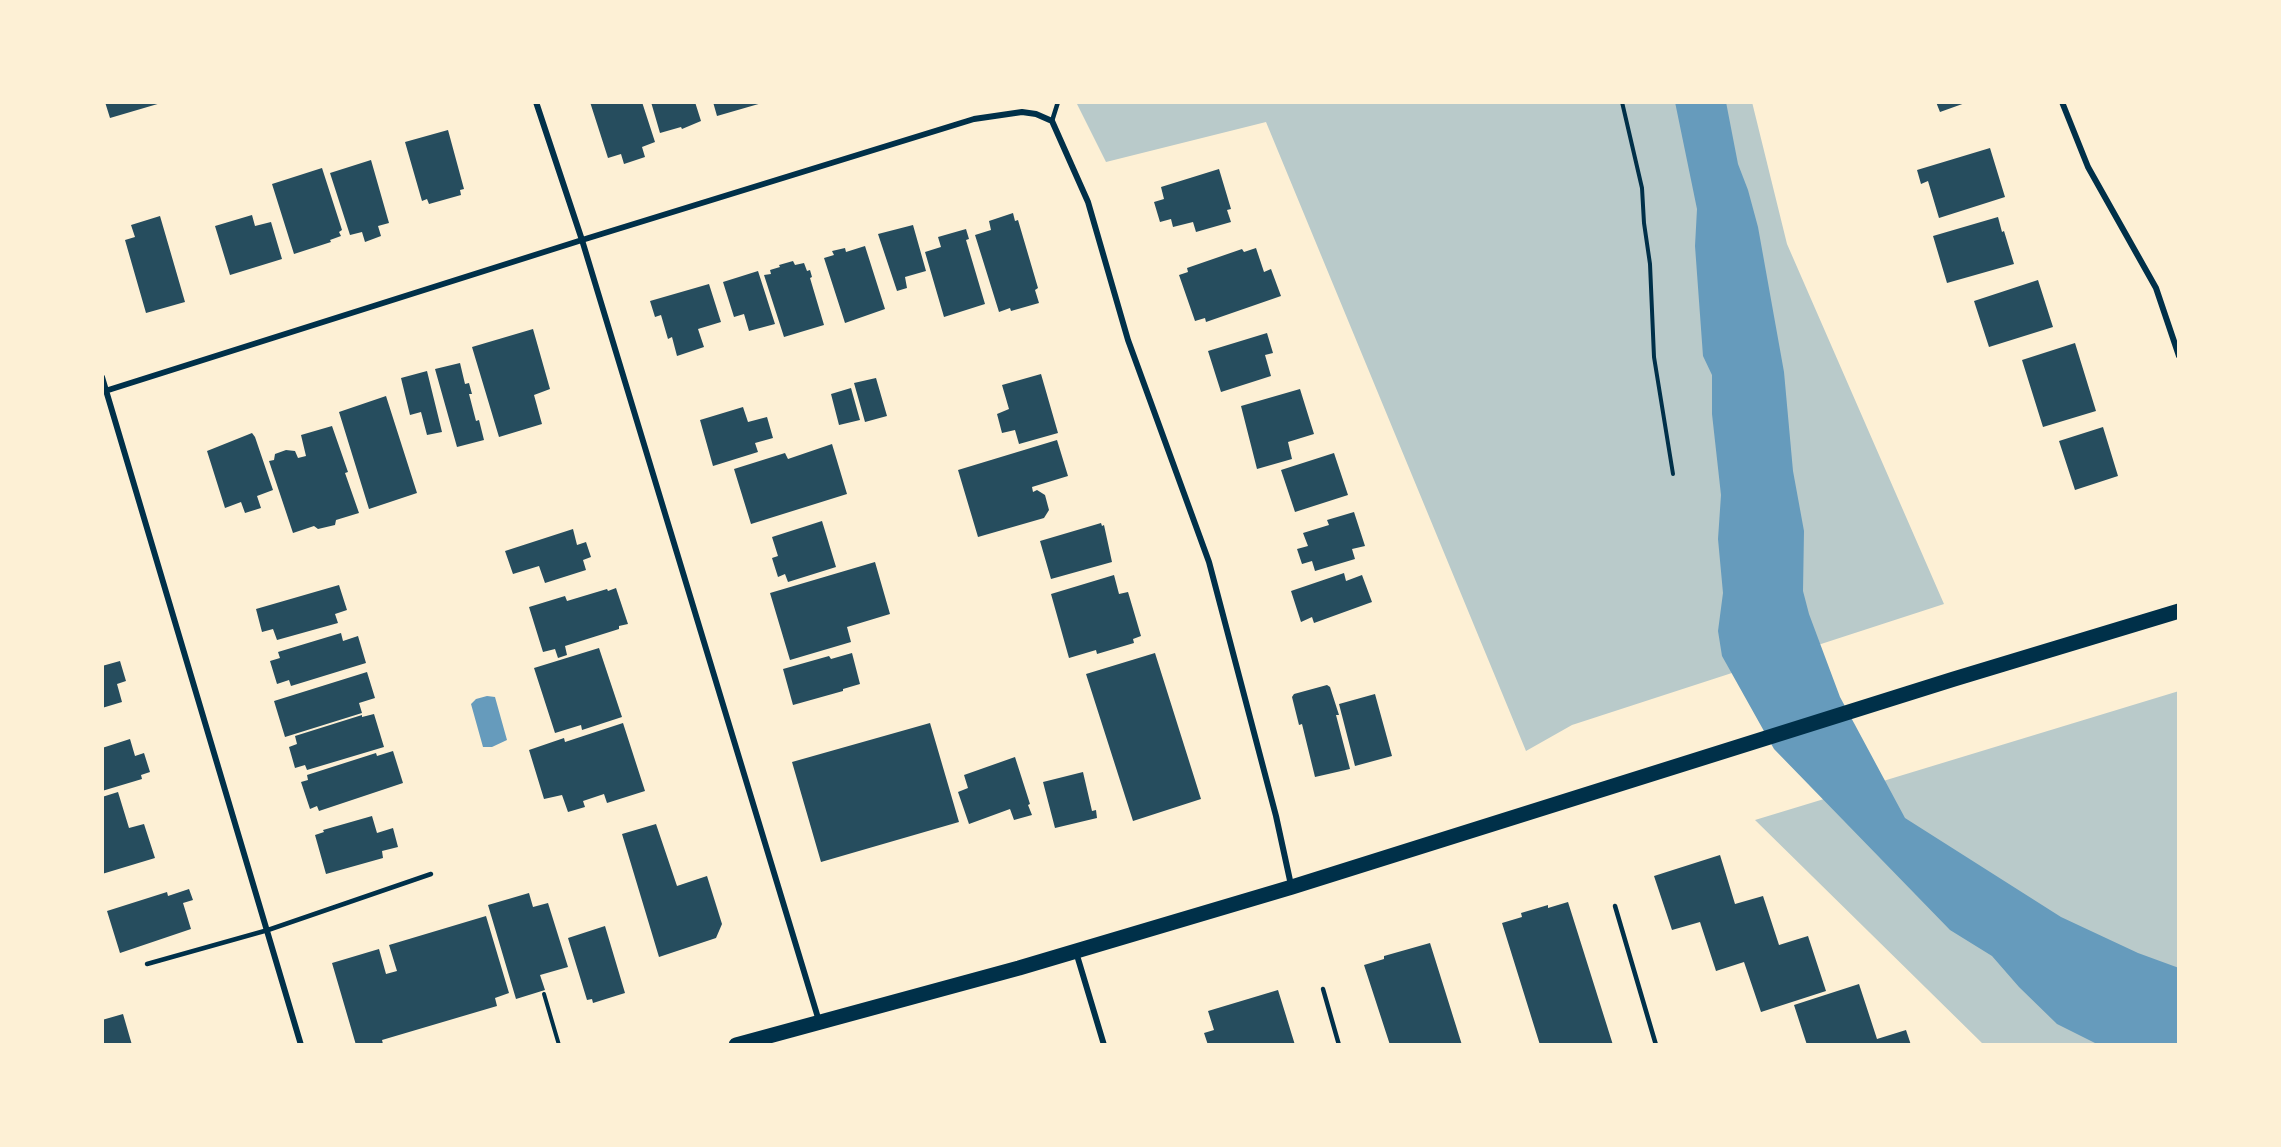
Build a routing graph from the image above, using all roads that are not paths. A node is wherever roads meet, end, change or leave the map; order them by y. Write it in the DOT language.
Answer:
graph roads {
  1 [pos="536,102"];
  2 [pos="1058,102"];
  3 [pos="2062,102"];
  4 [pos="1052,121"];
  5 [pos="582,240"];
  6 [pos="2179,356"];
  7 [pos="102,377"];
  8 [pos="104,392"];
  9 [pos="2179,611"];
  10 [pos="431,874"];
  11 [pos="1292,887"];
  12 [pos="1615,906"];
  13 [pos="268,930"];
  14 [pos="1076,951"];
  15 [pos="147,964"];
  16 [pos="1323,989"];
  17 [pos="819,1021"];
  18 [pos="301,1045"];
  19 [pos="736,1045"];
  20 [pos="1104,1045"];
  21 [pos="1339,1045"];
  22 [pos="1656,1045"];
  1 -- 5 [label="street"];
  2 -- 4 [label="lane"];
  3 -- 6 [label="street"];
  4 -- 5 [label="street"];
  4 -- 11 [label="street"];
  5 -- 8 [label="street"];
  5 -- 17 [label="street"];
  7 -- 8 [label="street"];
  8 -- 13 [label="street"];
  9 -- 11 [label="main road"];
  10 -- 13 [label="lane"];
  11 -- 14 [label="main road"];
  12 -- 22 [label="lane"];
  13 -- 15 [label="lane"];
  13 -- 18 [label="street"];
  14 -- 17 [label="main road"];
  14 -- 20 [label="street"];
  16 -- 21 [label="lane"];
  17 -- 19 [label="main road"];
}
